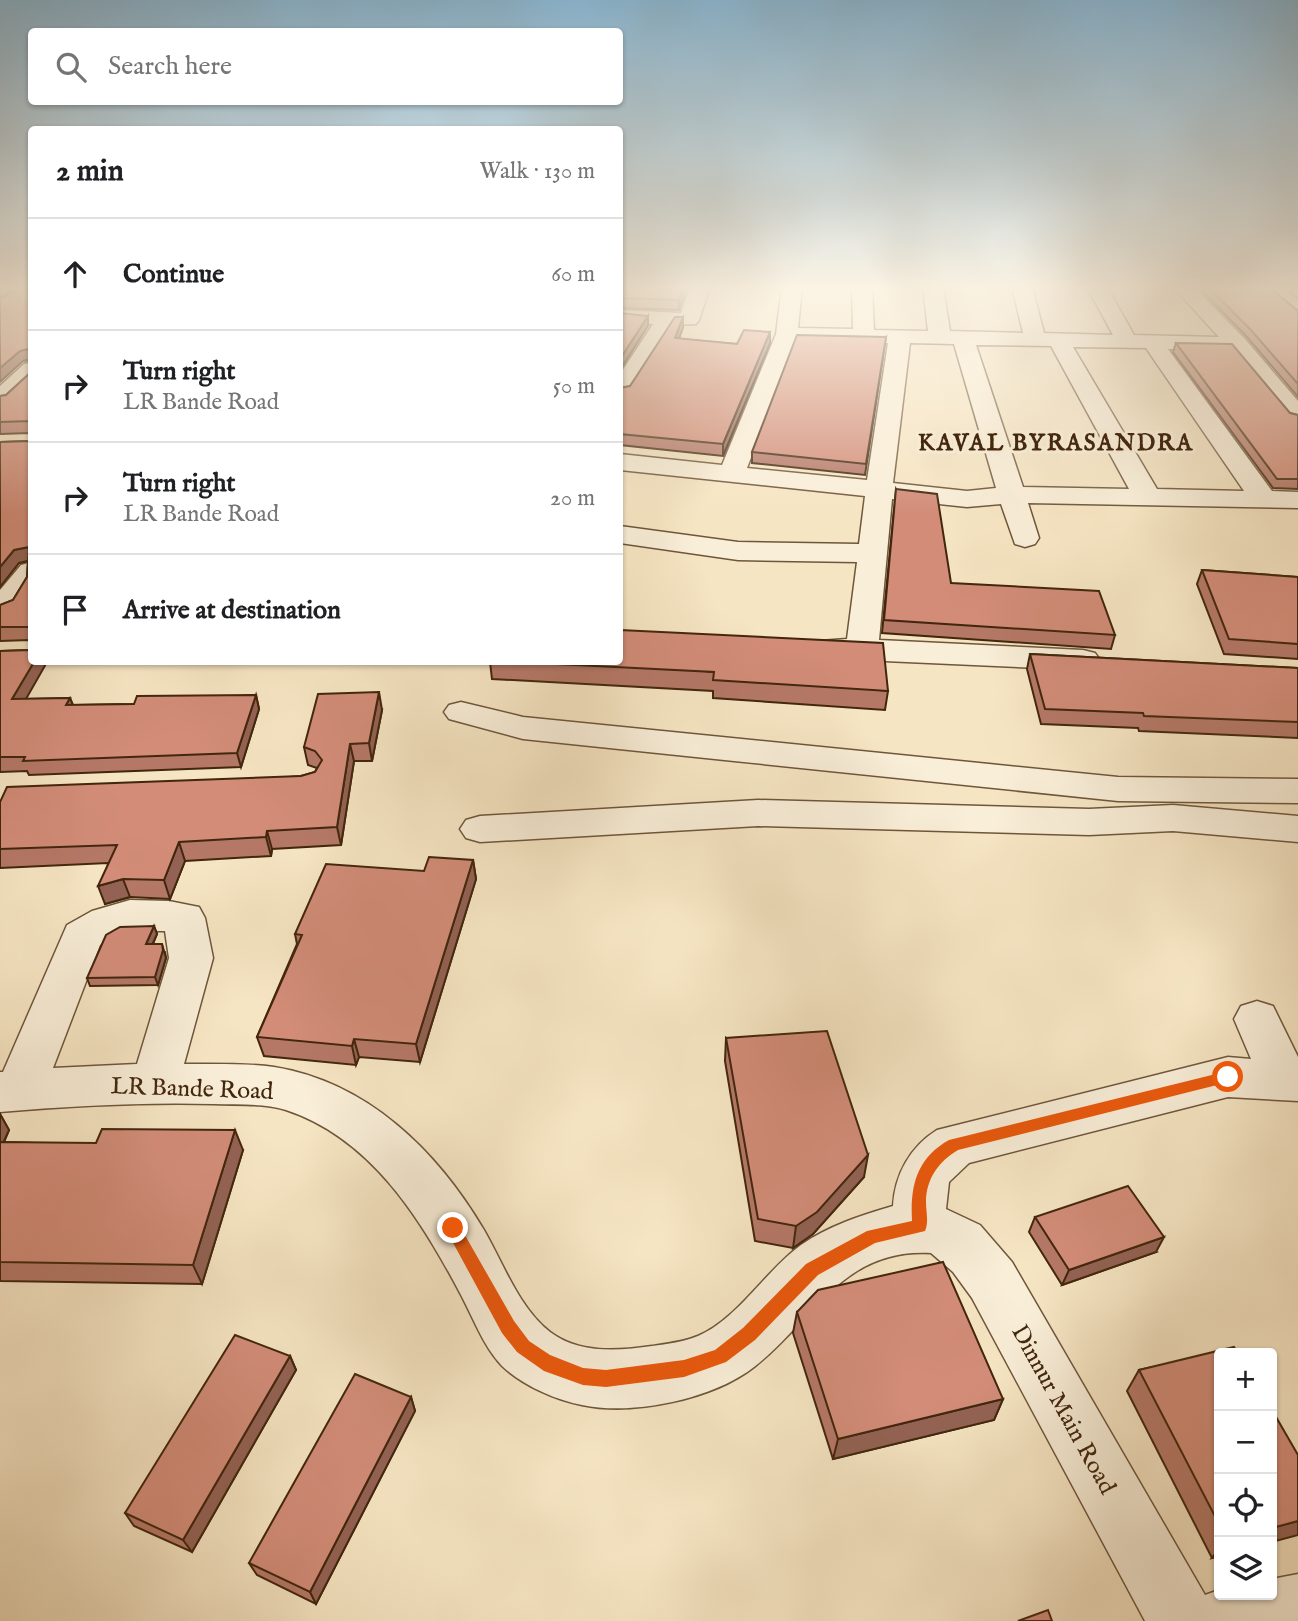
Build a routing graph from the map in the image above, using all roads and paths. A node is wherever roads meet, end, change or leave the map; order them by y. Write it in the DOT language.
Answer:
graph roads {
  1 [pos="639,363"];
  2 [pos="776,363"];
  3 [pos="896,363"];
  4 [pos="962,363"];
  5 [pos="1061,363"];
  6 [pos="1167,363"];
  7 [pos="1253,363"];
  8 [pos="28,373"];
  9 [pos="623,386"];
  10 [pos="0,399"];
  11 [pos="1298,416"];
  12 [pos="623,462"];
  13 [pos="732,473"];
  14 [pos="879,489"];
  15 [pos="1013,495"];
  16 [pos="1148,498"];
  17 [pos="1264,500"];
  18 [pos="1298,500"];
  19 [pos="623,535"];
  20 [pos="1025,538"];
  21 [pos="872,553"];
  22 [pos="28,575"];
  23 [pos="0,610"];
  24 [pos="808,647"];
  25 [pos="862,650"];
  26 [pos="1107,661"];
  27 [pos="461,712"];
  28 [pos="755,751"];
  29 [pos="1298,791"];
  30 [pos="758,813"];
  31 [pos="480,829"];
  32 [pos="1298,829"];
  33 [pos="1257,1019"];
  34 [pos="1291,1081"];
  35 [pos="155,1083"];
  36 [pos="10,1091"];
  37 [pos="920,1226"];
  38 [pos="1298,1608"];
  39 [pos="1182,1621"];
  40 [pos="1225,1621"];
  1 -- 9 [label="street"];
  2 -- 13 [label="street"];
  3 -- 14 [label="street"];
  4 -- 15 [label="street"];
  5 -- 16 [label="street"];
  6 -- 17 [label="street"];
  7 -- 11 [label="street"];
  8 -- 10 [label="street"];
  12 -- 13 [label="street"];
  13 -- 14 [label="street"];
  14 -- 15 [label="street"];
  14 -- 21 [label="street"];
  15 -- 16 [label="street"];
  15 -- 20 [label="street"];
  16 -- 17 [label="street"];
  17 -- 18 [label="street"];
  19 -- 21 [label="street"];
  21 -- 25 [label="street"];
  22 -- 23 [label="street"];
  24 -- 25 [label="street"];
  25 -- 26 [label="street"];
  27 -- 28 [label="street"];
  28 -- 29 [label="street"];
  28 -- 30 [label="street"];
  30 -- 31 [label="street"];
  30 -- 32 [label="street"];
  33 -- 34 [label="street"];
  34 -- 37 [label="street"];
  35 -- 36 [label="street, LR Bande Road"];
  35 -- 36 [label="street"];
  35 -- 37 [label="street, LR Bande Road"];
  37 -- 39 [label="street, Dinnur Main Road"];
  38 -- 40 [label="street"];
}
